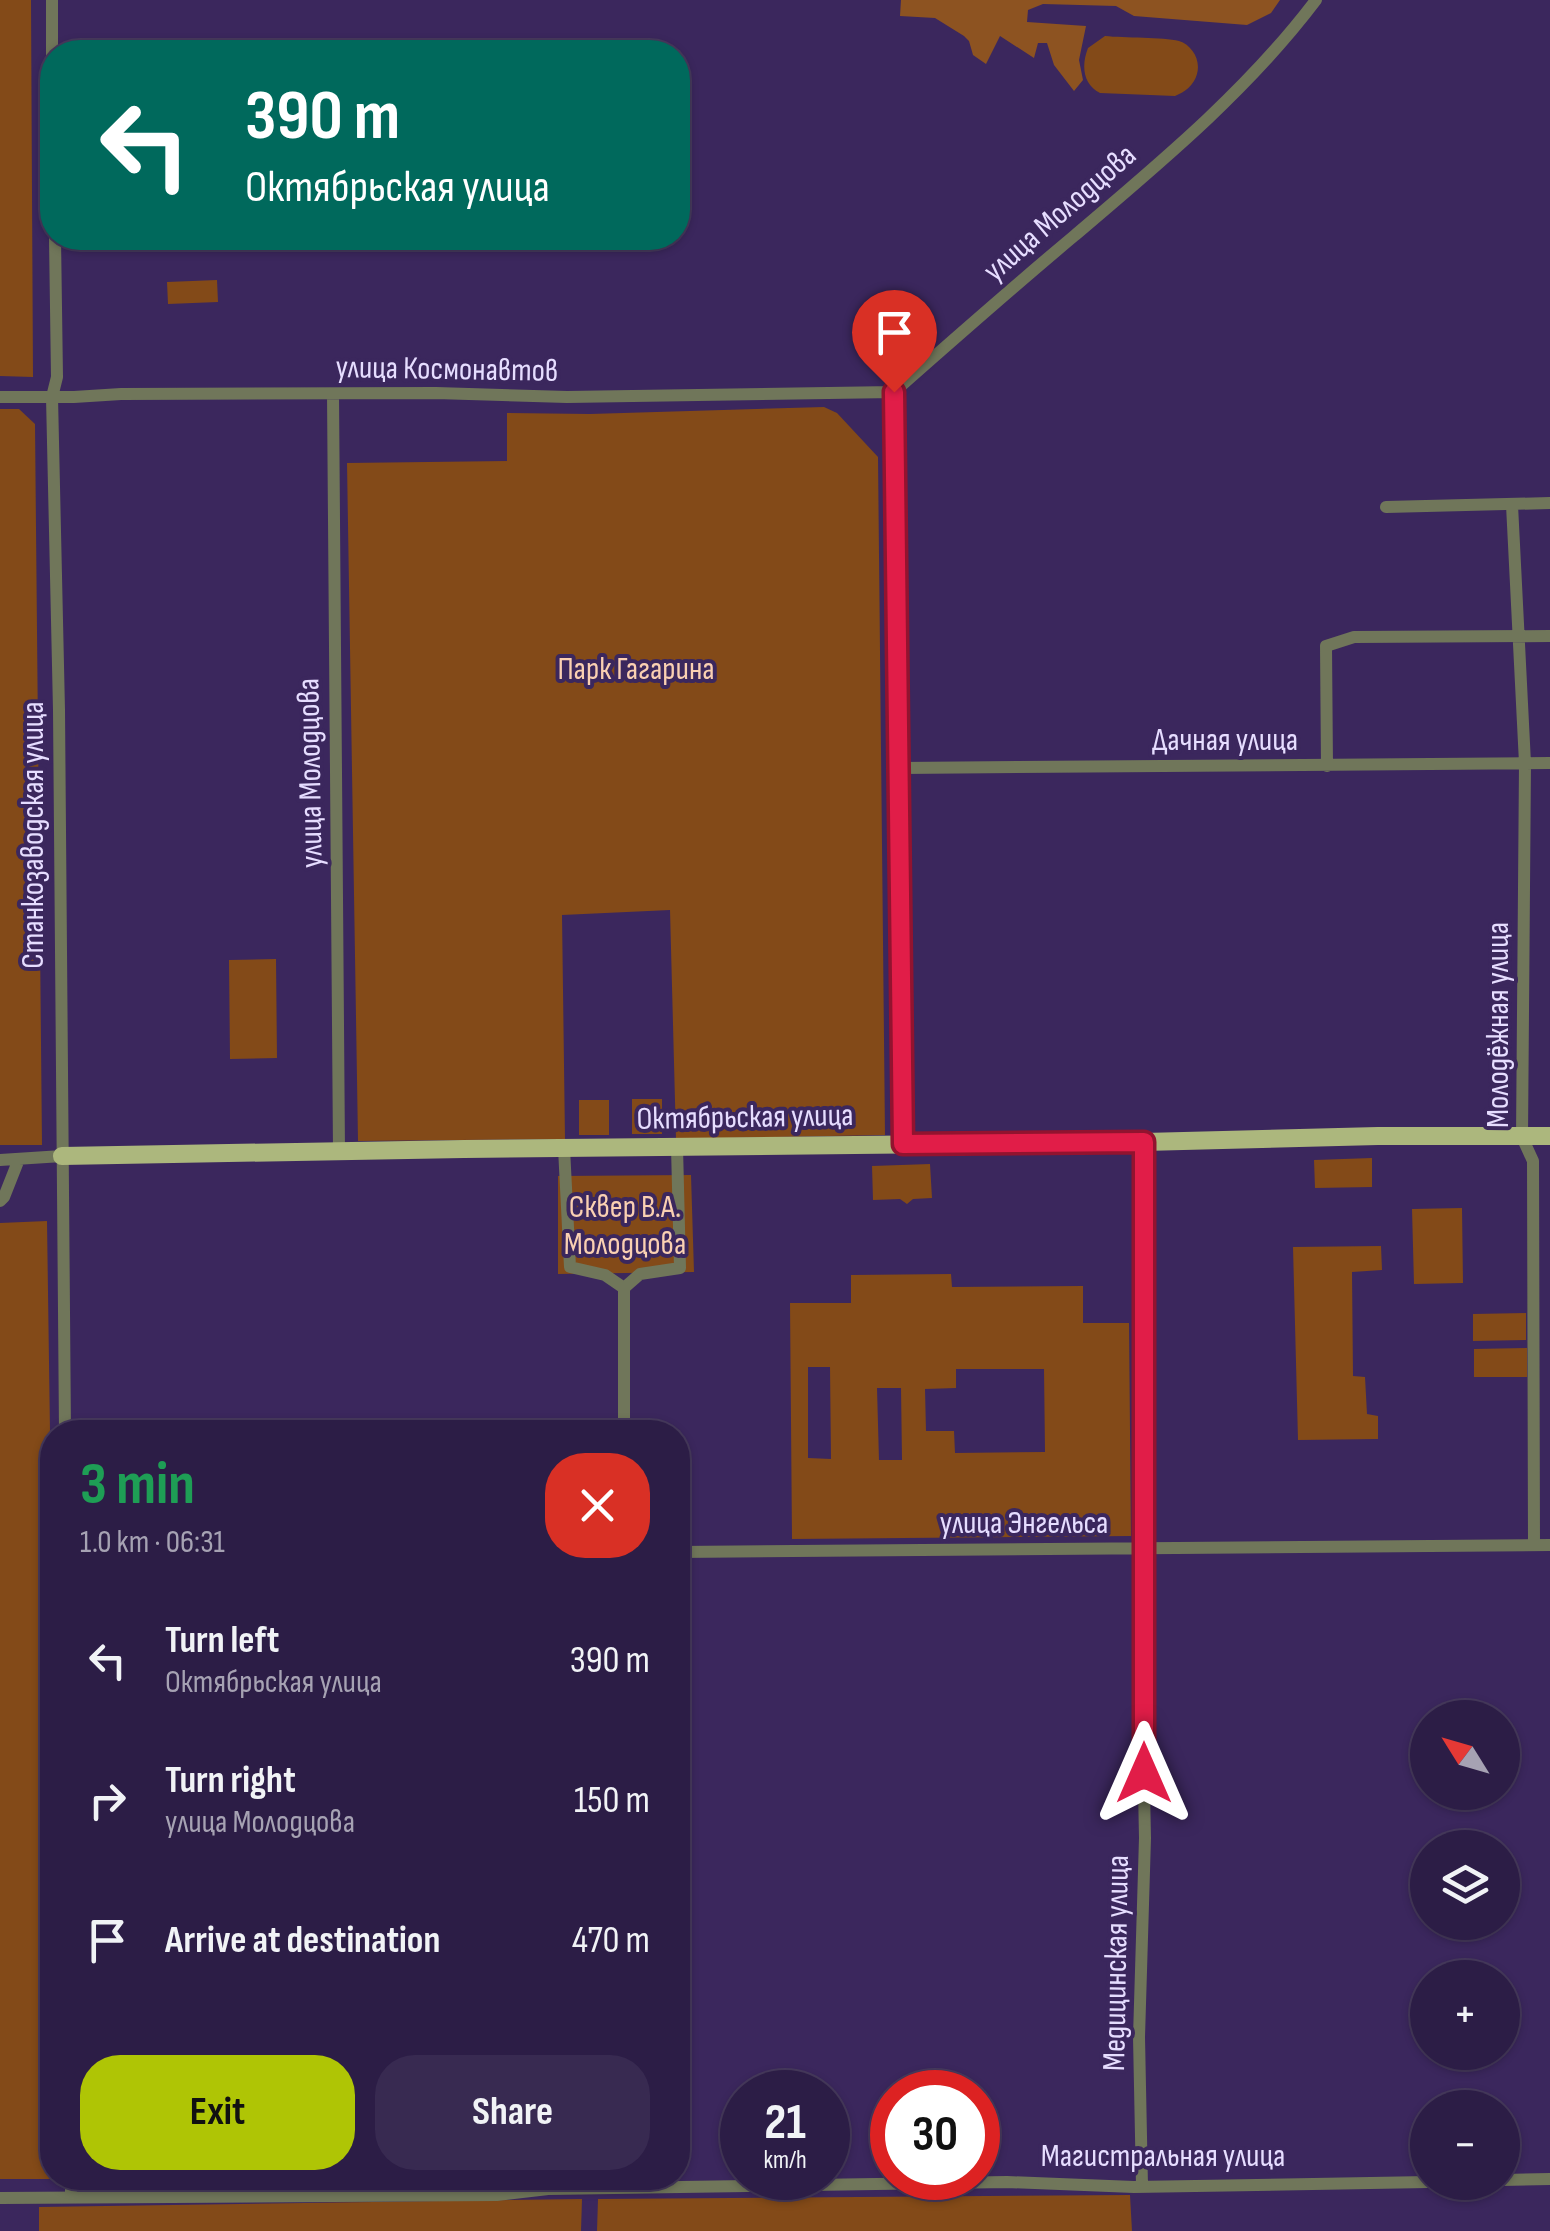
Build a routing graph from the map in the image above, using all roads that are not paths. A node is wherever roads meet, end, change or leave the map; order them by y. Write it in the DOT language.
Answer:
graph roads {
  1 [pos="52,0"];
  2 [pos="1316,0"];
  3 [pos="52,40"];
  4 [pos="55,250"];
  5 [pos="894,392"];
  6 [pos="333,394"];
  7 [pos="0,397"];
  8 [pos="52,397"];
  9 [pos="1512,504"];
  10 [pos="1550,504"];
  11 [pos="1386,507"];
  12 [pos="1517,636"];
  13 [pos="1550,636"];
  14 [pos="1525,763"];
  15 [pos="1550,763"];
  16 [pos="1327,766"];
  17 [pos="900,768"];
  18 [pos="1522,1136"];
  19 [pos="1550,1136"];
  20 [pos="1144,1142"];
  21 [pos="903,1144"];
  22 [pos="677,1147"];
  23 [pos="564,1148"];
  24 [pos="340,1151"];
  25 [pos="62,1156"];
  26 [pos="18,1159"];
  27 [pos="0,1160"];
  28 [pos="0,1201"];
  29 [pos="624,1288"];
  30 [pos="65,1420"];
  31 [pos="624,1420"];
  32 [pos="1534,1544"];
  33 [pos="1550,1544"];
  34 [pos="1143,1548"];
  35 [pos="690,1552"];
  36 [pos="1550,2179"];
  37 [pos="1520,2180"];
  38 [pos="1410,2182"];
  39 [pos="690,2183"];
  40 [pos="1142,2186"];
  41 [pos="71,2190"];
  42 [pos="541,2190"];
  43 [pos="0,2198"];
  44 [pos="71,2198"];
  1 -- 3 [label="street"];
  2 -- 5 [label="street, улица Молодцова"];
  4 -- 8 [label="street, Станкозаводская улица"];
  5 -- 6 [label="street, улица Космонавтов"];
  5 -- 17 [label="street"];
  6 -- 8 [label="street, улица Космонавтов"];
  6 -- 24 [label="street, улица Молодцова"];
  7 -- 8 [label="street, улица Космонавтов"];
  8 -- 25 [label="street, Станкозаводская улица"];
  9 -- 10 [label="street"];
  9 -- 11 [label="street"];
  9 -- 12 [label="street, Молодёжная улица"];
  12 -- 13 [label="street"];
  12 -- 14 [label="street, Молодёжная улица"];
  12 -- 16 [label="street"];
  14 -- 15 [label="street, Дачная улица"];
  14 -- 16 [label="street, Дачная улица"];
  14 -- 18 [label="street, Молодёжная улица"];
  16 -- 17 [label="street, Дачная улица"];
  17 -- 21 [label="street"];
  18 -- 19 [label="main road, Октябрьская улица"];
  18 -- 20 [label="main road, Октябрьская улица"];
  18 -- 32 [label="street, Молодёжная улица"];
  20 -- 21 [label="main road, Октябрьская улица"];
  20 -- 34 [label="street, Медицинская улица"];
  21 -- 22 [label="main road, Октябрьская улица"];
  22 -- 23 [label="main road, Октябрьская улица"];
  22 -- 29 [label="street"];
  23 -- 24 [label="main road, Октябрьская улица"];
  23 -- 29 [label="street"];
  24 -- 25 [label="main road, Октябрьская улица"];
  25 -- 26 [label="street, Октябрьская улица"];
  25 -- 30 [label="street, Станкозаводская улица"];
  26 -- 27 [label="street, Октябрьская улица"];
  26 -- 28 [label="street"];
  29 -- 31 [label="street"];
  32 -- 33 [label="street, улица Энгельса"];
  32 -- 34 [label="street, улица Энгельса"];
  34 -- 35 [label="street, улица Энгельса"];
  34 -- 40 [label="street, Медицинская улица"];
  36 -- 37 [label="street"];
  38 -- 40 [label="street, Магистральная улица"];
  39 -- 40 [label="street, Магистральная улица"];
  41 -- 44 [label="street"];
  42 -- 44 [label="street, Магистральная улица"];
  43 -- 44 [label="street, Магистральная улица"];
}
